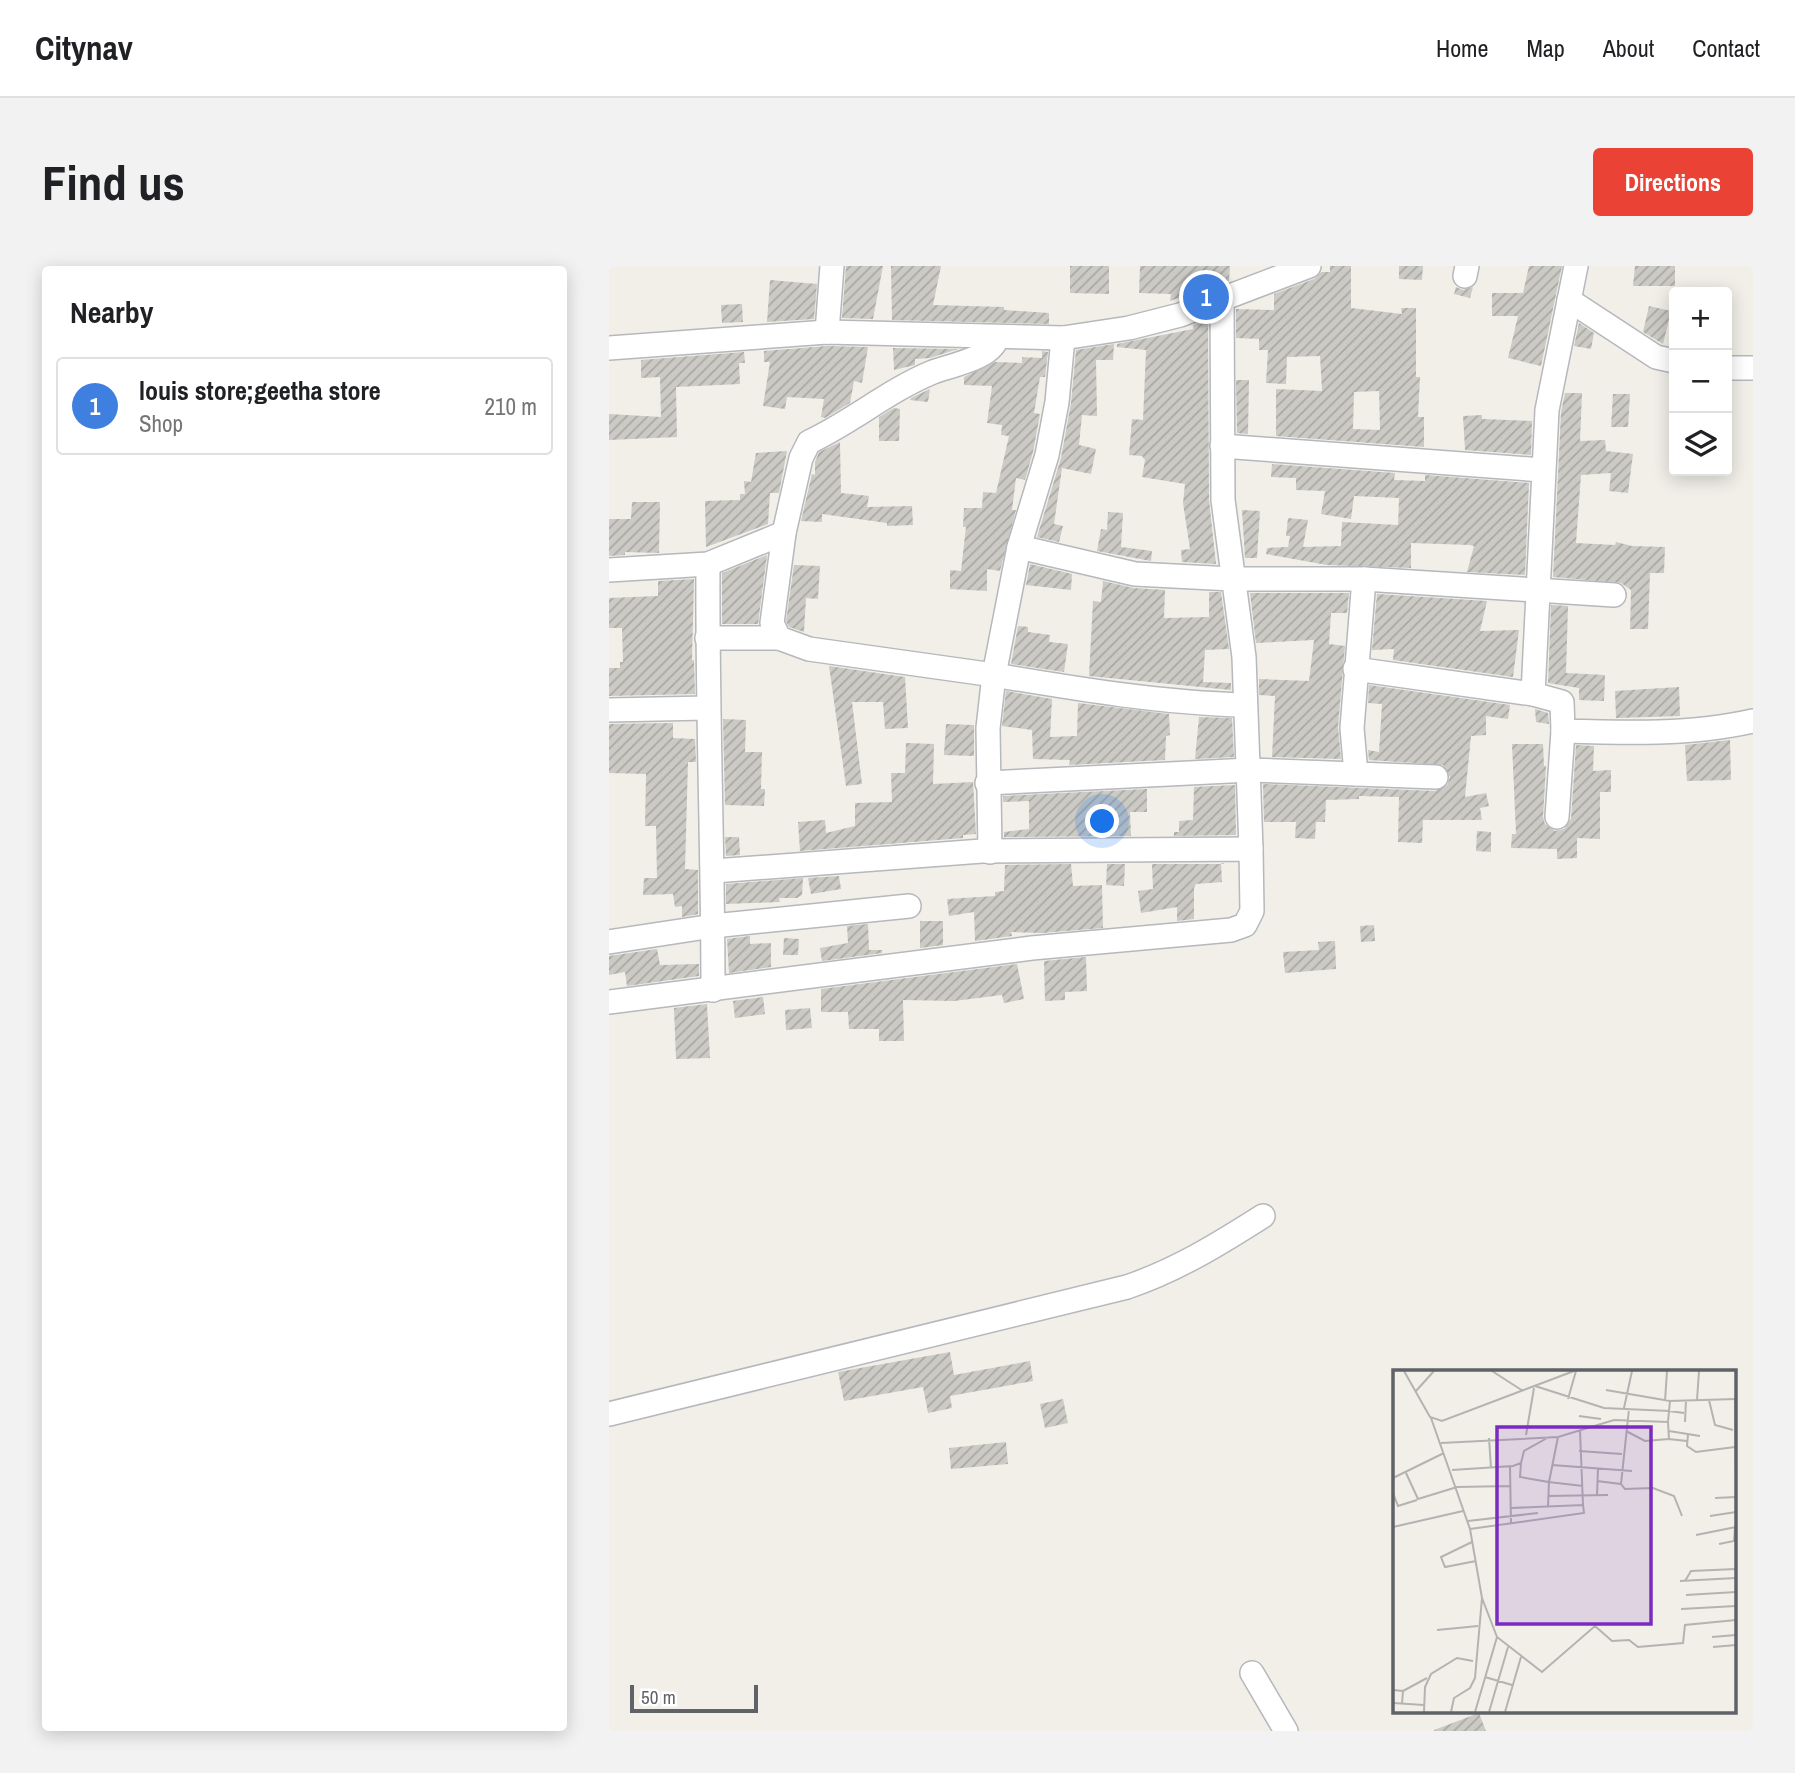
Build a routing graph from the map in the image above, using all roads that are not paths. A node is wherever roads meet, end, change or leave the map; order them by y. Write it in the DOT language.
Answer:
graph roads {
  1 [pos="832,266"];
  2 [pos="1308,266"];
  3 [pos="1576,266"];
  4 [pos="1223,299"];
  5 [pos="1569,300"];
  6 [pos="827,332"];
  7 [pos="997,337"];
  8 [pos="1063,338"];
  9 [pos="609,348"];
  10 [pos="1669,360"];
  11 [pos="1732,368"];
  12 [pos="1753,368"];
  13 [pos="1222,446"];
  14 [pos="1542,470"];
  15 [pos="784,533"];
  16 [pos="1019,547"];
  17 [pos="708,564"];
  18 [pos="609,570"];
  19 [pos="1232,579"];
  20 [pos="1364,579"];
  21 [pos="1536,590"];
  22 [pos="1615,595"];
  23 [pos="707,638"];
  24 [pos="779,638"];
  25 [pos="1355,669"];
  26 [pos="994,675"];
  27 [pos="1533,694"];
  28 [pos="1245,705"];
  29 [pos="707,708"];
  30 [pos="609,710"];
  31 [pos="1753,721"];
  32 [pos="1563,731"];
  33 [pos="1250,770"];
  34 [pos="1356,774"];
  35 [pos="1436,777"];
  36 [pos="987,783"];
  37 [pos="1557,817"];
  38 [pos="1251,849"];
  39 [pos="990,852"];
  40 [pos="714,871"];
  41 [pos="909,906"];
  42 [pos="713,926"];
  43 [pos="609,942"];
  44 [pos="713,990"];
  45 [pos="609,1002"];
  46 [pos="1263,1216"];
  47 [pos="609,1414"];
  48 [pos="1252,1673"];
  49 [pos="1286,1731"];
  1 -- 6 [label="street"];
  2 -- 4 [label="street"];
  3 -- 5 [label="street"];
  4 -- 8 [label="street"];
  4 -- 13 [label="street"];
  5 -- 10 [label="street"];
  5 -- 14 [label="street"];
  6 -- 7 [label="street"];
  6 -- 9 [label="street"];
  7 -- 8 [label="street"];
  7 -- 15 [label="street"];
  8 -- 16 [label="street"];
  11 -- 12 [label="street"];
  13 -- 14 [label="street"];
  13 -- 19 [label="street"];
  14 -- 21 [label="street"];
  15 -- 17 [label="street"];
  15 -- 24 [label="street"];
  16 -- 19 [label="street"];
  16 -- 26 [label="street"];
  17 -- 18 [label="street"];
  17 -- 23 [label="street"];
  19 -- 20 [label="street"];
  19 -- 28 [label="street"];
  20 -- 21 [label="street"];
  20 -- 25 [label="street"];
  21 -- 22 [label="street"];
  21 -- 27 [label="street"];
  23 -- 24 [label="street"];
  23 -- 29 [label="street"];
  24 -- 26 [label="street"];
  25 -- 27 [label="street"];
  25 -- 34 [label="street"];
  26 -- 28 [label="street"];
  26 -- 36 [label="street"];
  27 -- 32 [label="street"];
  28 -- 33 [label="street"];
  29 -- 30 [label="street"];
  29 -- 40 [label="street"];
  31 -- 32 [label="street"];
  32 -- 37 [label="street"];
  33 -- 34 [label="street"];
  33 -- 36 [label="street"];
  33 -- 38 [label="street"];
  34 -- 35 [label="street"];
  36 -- 39 [label="street"];
  38 -- 39 [label="street"];
  38 -- 44 [label="street"];
  39 -- 40 [label="street"];
  40 -- 42 [label="street"];
  41 -- 42 [label="street"];
  42 -- 43 [label="street"];
  42 -- 44 [label="street"];
  44 -- 45 [label="street"];
  46 -- 47 [label="street"];
  48 -- 49 [label="street"];
}
